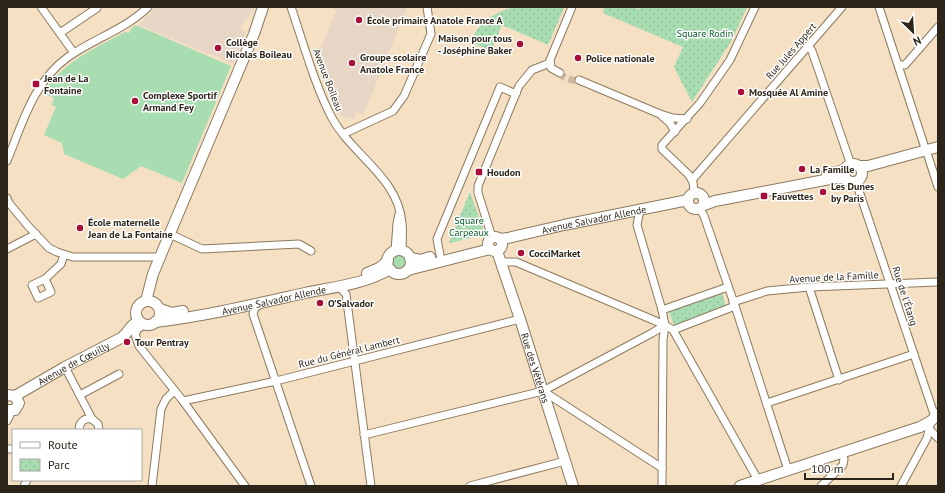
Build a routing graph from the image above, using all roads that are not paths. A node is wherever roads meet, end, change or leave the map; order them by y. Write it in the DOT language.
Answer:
graph roads {
  1 [pos="41,7"];
  2 [pos="148,7"];
  3 [pos="263,7"];
  4 [pos="291,7"];
  5 [pos="427,7"];
  6 [pos="572,7"];
  7 [pos="755,7"];
  8 [pos="842,7"];
  9 [pos="879,7"];
  10 [pos="97,8"];
  11 [pos="938,27"];
  12 [pos="60,33"];
  13 [pos="808,46"];
  14 [pos="74,53"];
  15 [pos="550,63"];
  16 [pos="899,65"];
  17 [pos="560,73"];
  18 [pos="579,80"];
  19 [pos="516,94"];
  20 [pos="660,114"];
  21 [pos="687,119"];
  22 [pos="675,132"];
  23 [pos="343,134"];
  24 [pos="938,147"];
  25 [pos="938,153"];
  26 [pos="927,154"];
  27 [pos="7,161"];
  28 [pos="853,172"];
  29 [pos="692,180"];
  30 [pos="938,187"];
  31 [pos="7,198"];
  32 [pos="696,201"];
  33 [pos="639,215"];
  34 [pos="36,234"];
  35 [pos="170,234"];
  36 [pos="495,244"];
  37 [pos="7,249"];
  38 [pos="398,250"];
  39 [pos="311,251"];
  40 [pos="64,255"];
  41 [pos="440,255"];
  42 [pos="160,257"];
  43 [pos="410,258"];
  44 [pos="501,262"];
  45 [pos="389,265"];
  46 [pos="408,270"];
  47 [pos="45,279"];
  48 [pos="938,282"];
  49 [pos="891,284"];
  50 [pos="338,286"];
  51 [pos="728,287"];
  52 [pos="809,287"];
  53 [pos="146,300"];
  54 [pos="263,302"];
  55 [pos="734,304"];
  56 [pos="160,309"];
  57 [pos="136,310"];
  58 [pos="662,310"];
  59 [pos="520,319"];
  60 [pos="155,322"];
  61 [pos="142,323"];
  62 [pos="665,325"];
  63 [pos="672,330"];
  64 [pos="115,340"];
  65 [pos="914,354"];
  66 [pos="355,361"];
  67 [pos="65,367"];
  68 [pos="119,374"];
  69 [pos="839,380"];
  70 [pos="276,381"];
  71 [pos="174,391"];
  72 [pos="543,391"];
  73 [pos="80,395"];
  74 [pos="11,400"];
  75 [pos="183,401"];
  76 [pos="767,404"];
  77 [pos="92,419"];
  78 [pos="933,420"];
  79 [pos="7,421"];
  80 [pos="80,429"];
  81 [pos="99,429"];
  82 [pos="364,435"];
  83 [pos="938,438"];
  84 [pos="842,453"];
  85 [pos="565,461"];
  86 [pos="662,468"];
  87 [pos="788,470"];
  88 [pos="758,480"];
  89 [pos="152,486"];
  90 [pos="245,486"];
  91 [pos="311,486"];
  92 [pos="371,486"];
  93 [pos="472,486"];
  94 [pos="573,486"];
  95 [pos="662,486"];
  96 [pos="740,486"];
  97 [pos="821,486"];
  98 [pos="901,486"];
  1 -- 12 [label="street"];
  2 -- 14 [label="street"];
  3 -- 35 [label="main road"];
  4 -- 23 [label="street, Avenue Boileau"];
  5 -- 23 [label="street"];
  6 -- 15 [label="street"];
  7 -- 21 [label="street"];
  8 -- 13 [label="street, Rue Jules Appert"];
  9 -- 16 [label="street"];
  10 -- 12 [label="street"];
  11 -- 16 [label="street"];
  12 -- 14 [label="street"];
  13 -- 28 [label="street, Rue de l'Étang"];
  13 -- 29 [label="street, Rue Jules Appert"];
  14 -- 27 [label="street"];
  15 -- 17 [label="street"];
  15 -- 19 [label="street"];
  16 -- 26 [label="street"];
  18 -- 20 [label="street"];
  19 -- 36 [label="street"];
  19 -- 41 [label="street"];
  20 -- 21 [label="street"];
  20 -- 22 [label="street"];
  21 -- 22 [label="street"];
  22 -- 29 [label="street"];
  23 -- 38 [label="street, Avenue Boileau"];
  24 -- 26 [label="main road, Avenue Salvador Allende"];
  25 -- 26 [label="main road, Avenue Salvador Allende"];
  26 -- 28 [label="main road, Avenue Salvador Allende"];
  26 -- 30 [label="street"];
  28 -- 32 [label="main road, Avenue Salvador Allende"];
  28 -- 49 [label="street, Rue de l'Étang"];
  29 -- 32 [label="street"];
  31 -- 34 [label="street"];
  32 -- 33 [label="main road, Avenue Salvador Allende"];
  32 -- 36 [label="main road, Avenue Salvador Allende"];
  32 -- 51 [label="street"];
  33 -- 36 [label="main road, Avenue Salvador Allende"];
  33 -- 58 [label="street"];
  34 -- 37 [label="street"];
  34 -- 40 [label="street"];
  35 -- 39 [label="street"];
  35 -- 42 [label="main road"];
  36 -- 41 [label="main road, Avenue Salvador Allende"];
  36 -- 44 [label="main road, Rue des Vétérans"];
  36 -- 46 [label="main road, Avenue Salvador Allende"];
  38 -- 43 [label="main road"];
  38 -- 45 [label="main road"];
  40 -- 42 [label="street"];
  40 -- 47 [label="street"];
  41 -- 43 [label="main road, Avenue Salvador Allende"];
  42 -- 53 [label="main road"];
  43 -- 46 [label="main road"];
  44 -- 59 [label="main road, Rue des Vétérans"];
  44 -- 62 [label="street"];
  45 -- 46 [label="main road"];
  45 -- 50 [label="main road, Avenue Salvador Allende"];
  45 -- 56 [label="main road"];
  48 -- 49 [label="street, Avenue de la Famille"];
  49 -- 52 [label="street, Avenue de la Famille"];
  49 -- 65 [label="street, Rue de l'Étang"];
  50 -- 54 [label="main road, Avenue Salvador Allende"];
  50 -- 66 [label="street"];
  51 -- 55 [label="street"];
  51 -- 58 [label="street"];
  52 -- 55 [label="street, Avenue de la Famille"];
  52 -- 69 [label="street"];
  53 -- 56 [label="main road"];
  53 -- 57 [label="main road"];
  54 -- 60 [label="main road, Avenue Salvador Allende"];
  54 -- 70 [label="street"];
  55 -- 63 [label="street, Avenue de la Famille"];
  55 -- 76 [label="street"];
  56 -- 60 [label="main road"];
  57 -- 61 [label="main road"];
  57 -- 64 [label="main road, Avenue de Cœuilly"];
  58 -- 62 [label="street"];
  59 -- 66 [label="street, Rue du Général Lambert"];
  59 -- 72 [label="main road, Rue des Vétérans"];
  60 -- 61 [label="main road"];
  61 -- 64 [label="main road, Avenue de Cœuilly"];
  61 -- 71 [label="street"];
  62 -- 63 [label="street"];
  62 -- 72 [label="street"];
  62 -- 86 [label="street"];
  63 -- 88 [label="street"];
  64 -- 67 [label="main road, Avenue de Cœuilly"];
  65 -- 69 [label="street"];
  65 -- 78 [label="street, Rue de l'Étang"];
  66 -- 70 [label="street, Rue du Général Lambert"];
  66 -- 82 [label="street"];
  67 -- 73 [label="street"];
  67 -- 74 [label="main road, Avenue de Cœuilly"];
  68 -- 73 [label="street"];
  69 -- 76 [label="street"];
  70 -- 75 [label="street, Rue du Général Lambert"];
  70 -- 91 [label="street"];
  71 -- 75 [label="street"];
  71 -- 89 [label="street"];
  72 -- 82 [label="street"];
  72 -- 85 [label="main road, Rue des Vétérans"];
  72 -- 86 [label="street"];
  73 -- 77 [label="street"];
  74 -- 79 [label="street"];
  75 -- 90 [label="street"];
  76 -- 87 [label="street"];
  77 -- 80 [label="street"];
  77 -- 81 [label="street"];
  78 -- 83 [label="street"];
  78 -- 84 [label="main road"];
  78 -- 98 [label="street"];
  82 -- 92 [label="street"];
  84 -- 87 [label="main road"];
  84 -- 97 [label="street"];
  85 -- 93 [label="street"];
  85 -- 94 [label="main road, Rue des Vétérans"];
  86 -- 95 [label="street"];
  87 -- 88 [label="main road"];
  88 -- 96 [label="main road"];
}
